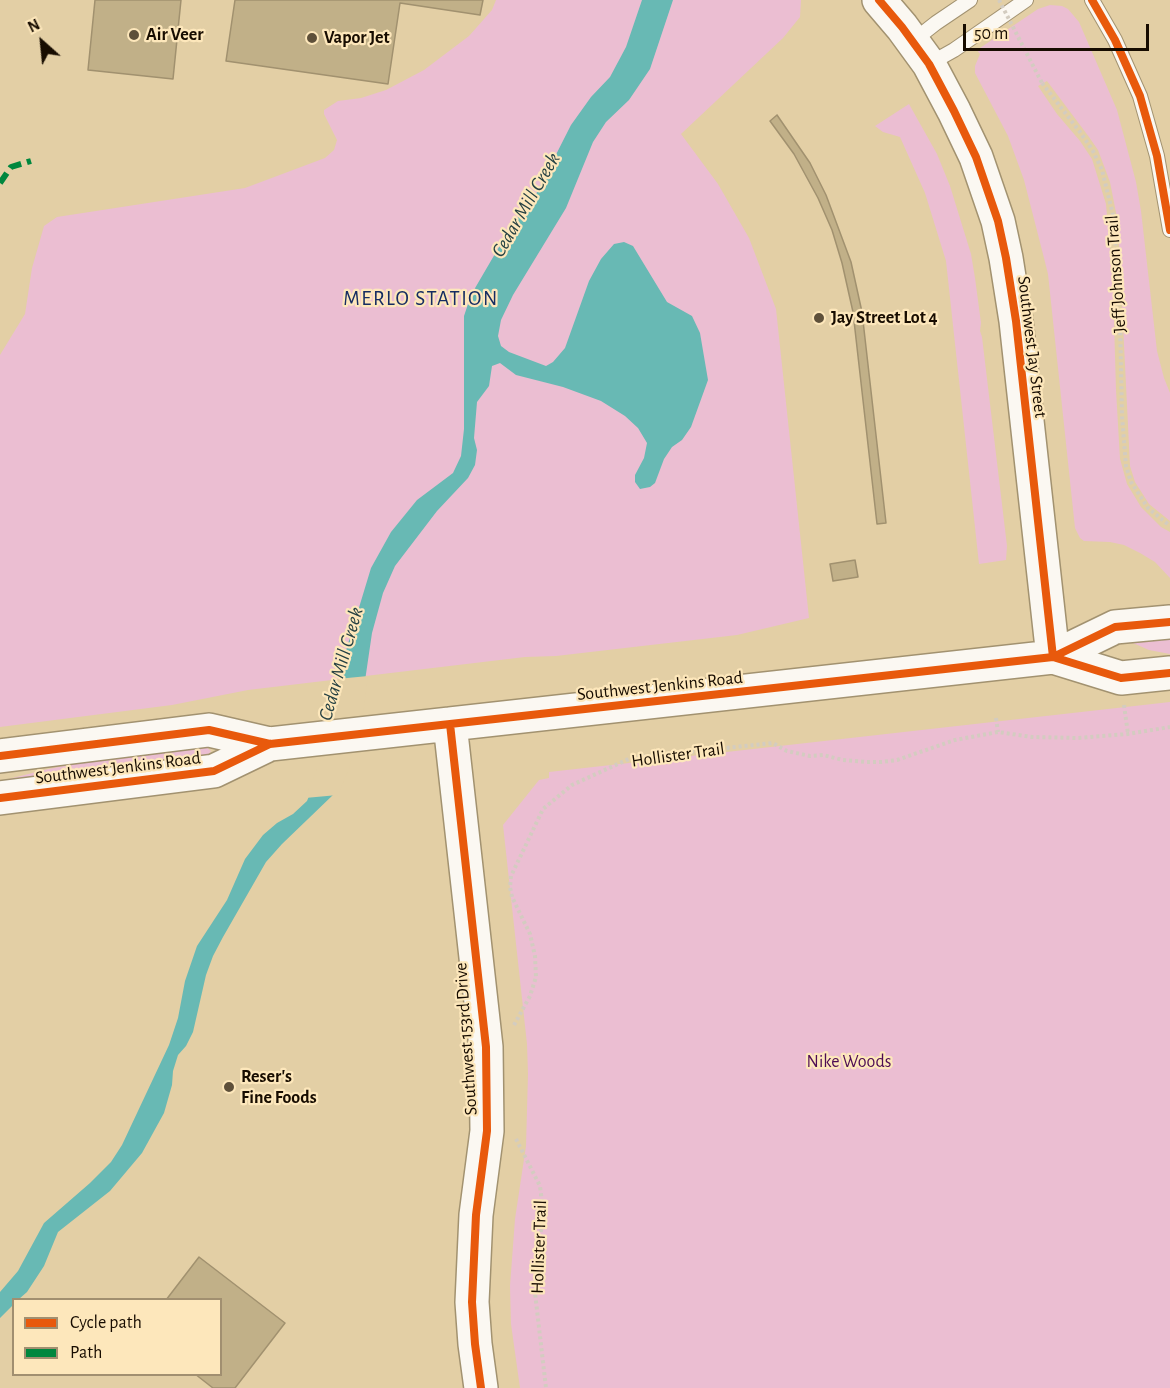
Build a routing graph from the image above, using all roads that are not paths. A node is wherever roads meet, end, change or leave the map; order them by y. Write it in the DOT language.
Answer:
graph roads {
  1 [pos="879,0"];
  2 [pos="970,0"];
  3 [pos="1026,0"];
  4 [pos="1092,0"];
  5 [pos="921,53"];
  6 [pos="1170,230"];
  7 [pos="1170,622"];
  8 [pos="1053,657"];
  9 [pos="1170,673"];
  10 [pos="450,724"];
  11 [pos="270,744"];
  12 [pos="0,756"];
  13 [pos="0,798"];
  14 [pos="481,1388"];
  1 -- 5 [label="main road, Southwest Jay Street"];
  2 -- 5 [label="lane"];
  3 -- 5 [label="lane"];
  4 -- 6 [label="lane"];
  5 -- 8 [label="main road, Southwest Jay Street"];
  7 -- 8 [label="main road, Southwest Jenkins Road"];
  8 -- 9 [label="main road, Southwest Jenkins Road"];
  8 -- 10 [label="main road, Southwest Jenkins Road"];
  10 -- 11 [label="main road, Southwest Jenkins Road"];
  10 -- 14 [label="main road, Southwest 153rd Drive"];
  11 -- 12 [label="main road, Southwest Jenkins Road"];
  11 -- 13 [label="main road, Southwest Jenkins Road"];
}
